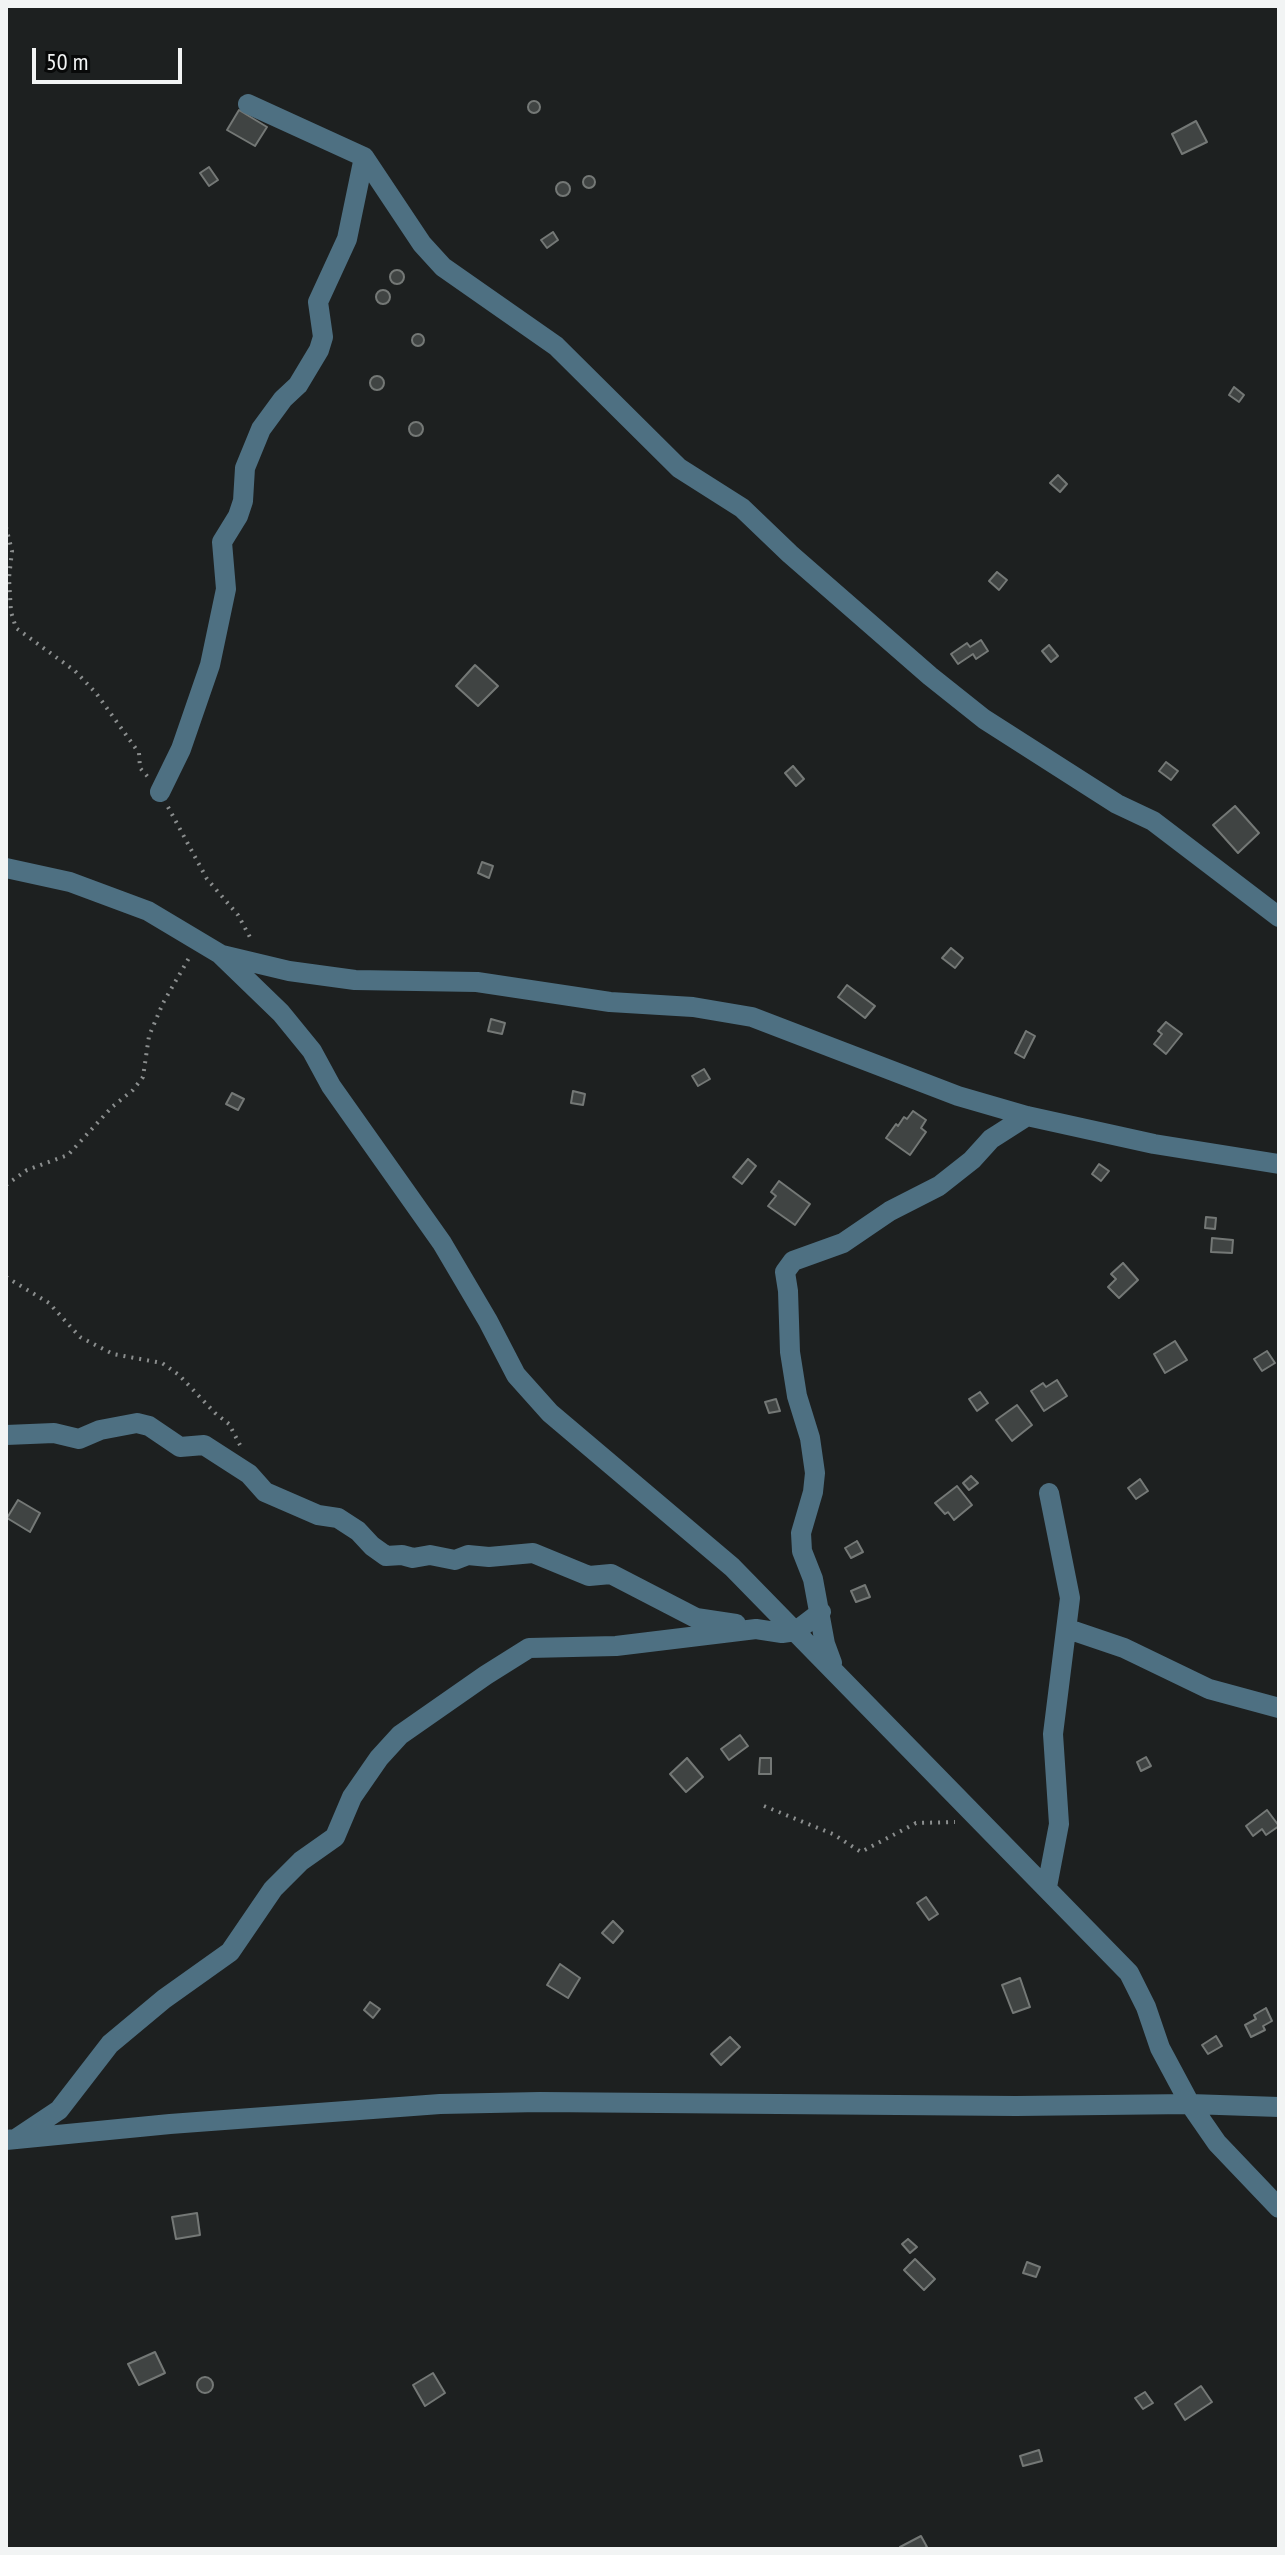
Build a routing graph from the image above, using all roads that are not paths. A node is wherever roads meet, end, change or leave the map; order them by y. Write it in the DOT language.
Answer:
graph roads {
  1 [pos="248,104"];
  2 [pos="364,157"];
  3 [pos="160,792"];
  4 [pos="6,868"];
  5 [pos="1279,917"];
  6 [pos="220,954"];
  7 [pos="1027,1116"];
  8 [pos="1279,1164"];
  9 [pos="6,1435"];
  10 [pos="1049,1493"];
  11 [pos="821,1612"];
  12 [pos="756,1629"];
  13 [pos="1068,1629"];
  14 [pos="796,1631"];
  15 [pos="835,1670"];
  16 [pos="1279,1708"];
  17 [pos="1047,1887"];
  18 [pos="1190,2104"];
  19 [pos="1279,2107"];
  20 [pos="9,2143"];
  21 [pos="1279,2208"];
  1 -- 2 [label="street"];
  2 -- 3 [label="street"];
  2 -- 5 [label="street"];
  4 -- 6 [label="street"];
  6 -- 7 [label="street"];
  6 -- 14 [label="street"];
  7 -- 8 [label="street"];
  7 -- 11 [label="street"];
  9 -- 12 [label="street"];
  10 -- 13 [label="street"];
  11 -- 14 [label="street"];
  11 -- 15 [label="street"];
  12 -- 14 [label="street"];
  12 -- 20 [label="street"];
  13 -- 16 [label="street"];
  13 -- 17 [label="street"];
  14 -- 15 [label="street"];
  15 -- 17 [label="street"];
  17 -- 18 [label="street"];
  18 -- 19 [label="street"];
  18 -- 20 [label="street"];
  18 -- 21 [label="street"];
}
